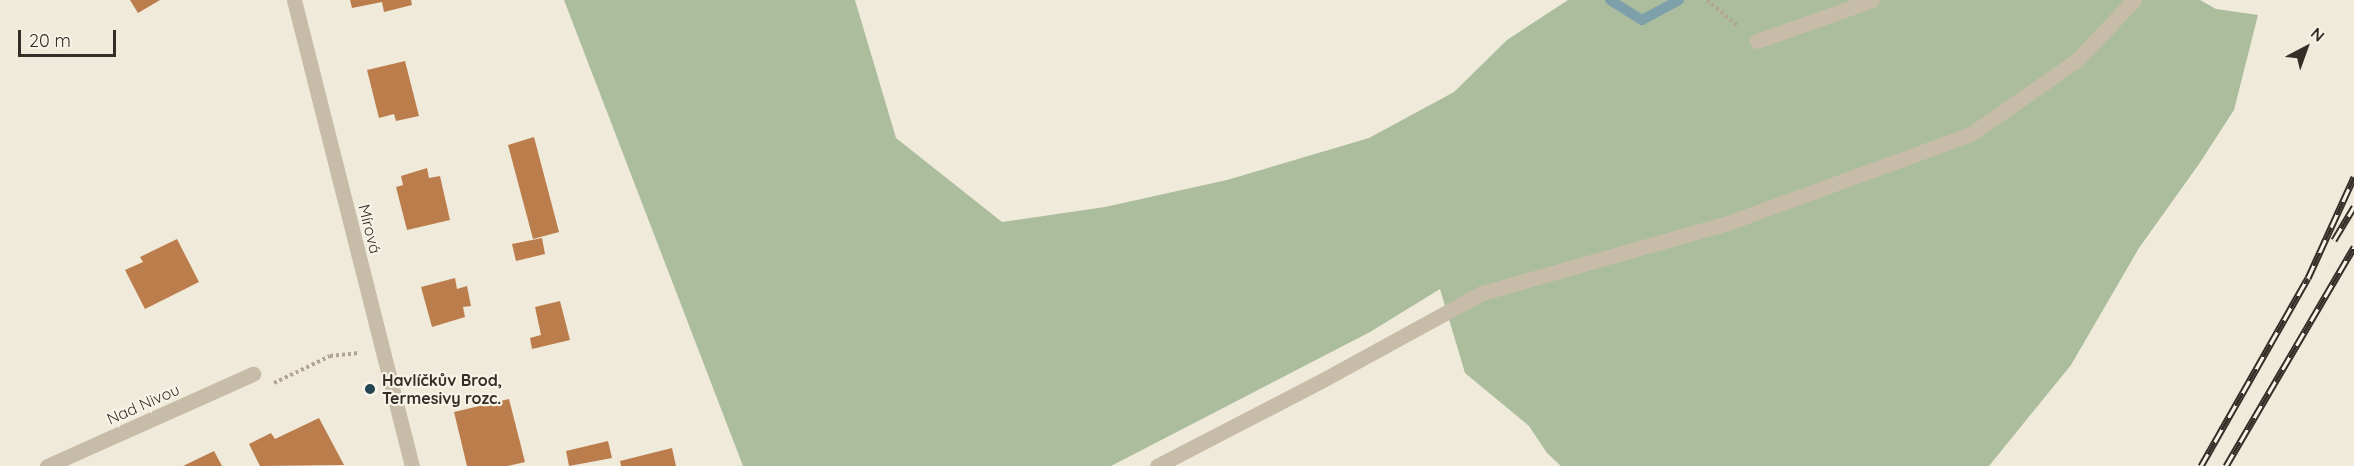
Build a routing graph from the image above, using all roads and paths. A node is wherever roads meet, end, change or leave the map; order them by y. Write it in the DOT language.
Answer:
graph roads {
  1 [pos="294,0"];
  2 [pos="1707,0"];
  3 [pos="1872,0"];
  4 [pos="2134,0"];
  5 [pos="1757,42"];
  6 [pos="362,362"];
  7 [pos="253,374"];
  8 [pos="270,385"];
  9 [pos="47,466"];
  10 [pos="412,466"];
  11 [pos="1157,466"];
  1 -- 10 [label="street, Mírová"];
  2 -- 5 [label="path"];
  3 -- 5 [label="street"];
  4 -- 11 [label="street"];
  6 -- 8 [label="path"];
  7 -- 9 [label="street, Nad Nivou"];
}
